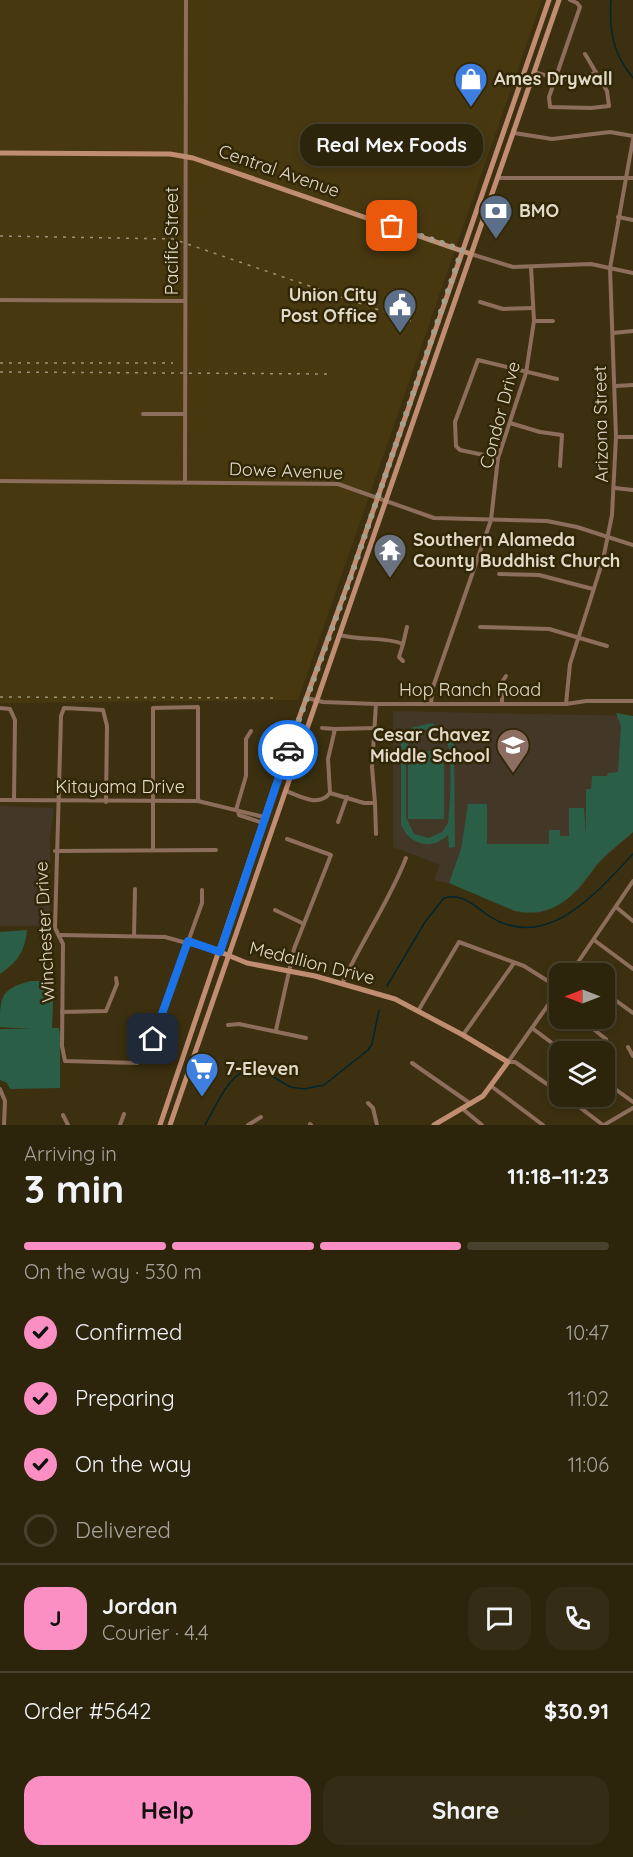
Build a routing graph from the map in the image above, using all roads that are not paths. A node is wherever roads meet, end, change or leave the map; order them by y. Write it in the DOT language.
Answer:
graph roads {
  1 [pos="186,0"];
  2 [pos="549,0"];
  3 [pos="559,0"];
  4 [pos="570,0"];
  5 [pos="585,54"];
  6 [pos="534,72"];
  7 [pos="596,72"];
  8 [pos="556,79"];
  9 [pos="513,132"];
  10 [pos="633,139"];
  11 [pos="0,153"];
  12 [pos="185,156"];
  13 [pos="497,178"];
  14 [pos="626,178"];
  15 [pos="633,178"];
  16 [pos="618,217"];
  17 [pos="633,220"];
  18 [pos="462,250"];
  19 [pos="471,254"];
  20 [pos="531,267"];
  21 [pos="610,268"];
  22 [pos="633,273"];
  23 [pos="0,300"];
  24 [pos="185,301"];
  25 [pos="480,302"];
  26 [pos="533,308"];
  27 [pos="534,321"];
  28 [pos="553,321"];
  29 [pos="633,332"];
  30 [pos="613,333"];
  31 [pos="526,373"];
  32 [pos="557,379"];
  33 [pos="633,385"];
  34 [pos="615,386"];
  35 [pos="143,414"];
  36 [pos="185,414"];
  37 [pos="510,423"];
  38 [pos="616,437"];
  39 [pos="633,437"];
  40 [pos="498,458"];
  41 [pos="560,466"];
  42 [pos="0,481"];
  43 [pos="185,482"];
  44 [pos="615,488"];
  45 [pos="633,490"];
  46 [pos="378,497"];
  47 [pos="386,500"];
  48 [pos="491,520"];
  49 [pos="608,538"];
  50 [pos="633,545"];
  51 [pos="499,574"];
  52 [pos="593,589"];
  53 [pos="407,627"];
  54 [pos="480,627"];
  55 [pos="340,635"];
  56 [pos="578,638"];
  57 [pos="404,644"];
  58 [pos="607,646"];
  59 [pos="403,661"];
  60 [pos="506,676"];
  61 [pos="307,698"];
  62 [pos="317,701"];
  63 [pos="633,701"];
  64 [pos="376,704"];
  65 [pos="431,704"];
  66 [pos="502,704"];
  67 [pos="566,704"];
  68 [pos="0,708"];
  69 [pos="322,728"];
  70 [pos="375,728"];
  71 [pos="335,729"];
  72 [pos="251,731"];
  73 [pos="285,791"];
  74 [pos="330,793"];
  75 [pos="346,797"];
  76 [pos="0,800"];
  77 [pos="14,800"];
  78 [pos="60,801"];
  79 [pos="152,801"];
  80 [pos="198,801"];
  81 [pos="106,802"];
  82 [pos="375,803"];
  83 [pos="237,811"];
  84 [pos="263,820"];
  85 [pos="338,822"];
  86 [pos="376,834"];
  87 [pos="287,839"];
  88 [pos="153,850"];
  89 [pos="216,850"];
  90 [pos="55,851"];
  91 [pos="406,858"];
  92 [pos="633,881"];
  93 [pos="135,889"];
  94 [pos="202,890"];
  95 [pos="616,907"];
  96 [pos="275,910"];
  97 [pos="633,921"];
  98 [pos="304,924"];
  99 [pos="61,936"];
  100 [pos="134,936"];
  101 [pos="594,940"];
  102 [pos="188,941"];
  103 [pos="220,952"];
  104 [pos="229,956"];
  105 [pos="514,963"];
  106 [pos="577,963"];
  107 [pos="633,969"];
  108 [pos="290,972"];
  109 [pos="116,978"];
  110 [pos="549,982"];
  111 [pos="342,984"];
  112 [pos="615,1000"];
  113 [pos="549,1003"];
  114 [pos="418,1011"];
  115 [pos="62,1012"];
  116 [pos="633,1013"];
  117 [pos="228,1025"];
  118 [pos="532,1028"];
  119 [pos="593,1029"];
  120 [pos="276,1030"];
  121 [pos="464,1035"];
  122 [pos="306,1038"];
  123 [pos="549,1041"];
  124 [pos="606,1041"];
  125 [pos="628,1047"];
  126 [pos="633,1056"];
  127 [pos="508,1062"];
  128 [pos="412,1063"];
  129 [pos="549,1085"];
  130 [pos="491,1086"];
  131 [pos="0,1089"];
  132 [pos="615,1089"];
  133 [pos="633,1102"];
  134 [pos="368,1103"];
  135 [pos="472,1105"];
  136 [pos="580,1107"];
  137 [pos="633,1108"];
  138 [pos="464,1110"];
  139 [pos="124,1114"];
  140 [pos="63,1115"];
  141 [pos="261,1117"];
  142 [pos="4,1125"];
  143 [pos="68,1125"];
  144 [pos="120,1125"];
  145 [pos="160,1125"];
  146 [pos="170,1125"];
  147 [pos="248,1125"];
  148 [pos="377,1125"];
  149 [pos="434,1125"];
  150 [pos="482,1125"];
  151 [pos="543,1125"];
  152 [pos="604,1125"];
  1 -- 12 [label="street, Pacific Street"];
  2 -- 18 [label="main road"];
  3 -- 6 [label="main road"];
  4 -- 8 [label="street"];
  5 -- 7 [label="street"];
  6 -- 8 [label="street"];
  6 -- 9 [label="main road"];
  7 -- 8 [label="street"];
  7 -- 8 [label="street"];
  9 -- 10 [label="street"];
  9 -- 13 [label="main road"];
  10 -- 14 [label="street, Arizona Street"];
  11 -- 12 [label="main road, Central Avenue"];
  12 -- 18 [label="main road, Central Avenue"];
  12 -- 24 [label="street, Pacific Street"];
  13 -- 14 [label="street"];
  13 -- 19 [label="main road"];
  14 -- 15 [label="street"];
  14 -- 16 [label="street, Arizona Street"];
  16 -- 17 [label="street"];
  16 -- 21 [label="street, Arizona Street"];
  18 -- 19 [label="main road, Central Avenue"];
  18 -- 46 [label="main road"];
  19 -- 20 [label="street, Central Avenue"];
  19 -- 47 [label="main road"];
  20 -- 21 [label="street, Central Avenue"];
  20 -- 26 [label="street, Condor Drive"];
  21 -- 22 [label="street, Central Avenue"];
  21 -- 30 [label="street, Arizona Street"];
  23 -- 24 [label="street"];
  24 -- 36 [label="street, Pacific Street"];
  25 -- 26 [label="street"];
  26 -- 27 [label="street, Condor Drive"];
  27 -- 28 [label="street"];
  27 -- 31 [label="street, Condor Drive"];
  29 -- 30 [label="street"];
  30 -- 34 [label="street, Arizona Street"];
  31 -- 32 [label="street"];
  31 -- 37 [label="street, Condor Drive"];
  31 -- 40 [label="street"];
  33 -- 34 [label="street"];
  34 -- 38 [label="street, Arizona Street"];
  35 -- 36 [label="street"];
  36 -- 43 [label="street, Pacific Street"];
  37 -- 40 [label="street, Condor Drive"];
  37 -- 41 [label="street"];
  38 -- 39 [label="street"];
  38 -- 44 [label="street, Arizona Street"];
  40 -- 48 [label="street, Condor Drive"];
  42 -- 43 [label="street, Dowe Avenue"];
  43 -- 46 [label="street, Dowe Avenue"];
  44 -- 45 [label="street"];
  44 -- 49 [label="street, Arizona Street"];
  46 -- 47 [label="street, Dowe Avenue"];
  46 -- 61 [label="main road"];
  47 -- 48 [label="street, Dowe Avenue"];
  47 -- 55 [label="main road"];
  48 -- 49 [label="street, Dowe Avenue"];
  48 -- 65 [label="street, Condor Drive"];
  49 -- 50 [label="street, Dowe Avenue"];
  49 -- 52 [label="street, Arizona Street"];
  51 -- 52 [label="street"];
  52 -- 56 [label="street, Arizona Street"];
  53 -- 57 [label="street"];
  54 -- 56 [label="street"];
  55 -- 57 [label="street"];
  55 -- 62 [label="main road"];
  56 -- 58 [label="street"];
  56 -- 67 [label="street, Arizona Street"];
  57 -- 59 [label="street"];
  60 -- 66 [label="street"];
  61 -- 62 [label="street, Hop Ranch Road"];
  61 -- 84 [label="main road"];
  62 -- 64 [label="street, Hop Ranch Road"];
  62 -- 73 [label="main road"];
  63 -- 67 [label="street, Hop Ranch Road"];
  64 -- 65 [label="street, Hop Ranch Road"];
  64 -- 70 [label="street"];
  65 -- 66 [label="street, Hop Ranch Road"];
  66 -- 67 [label="street, Hop Ranch Road"];
  68 -- 77 [label="street"];
  69 -- 71 [label="street"];
  70 -- 71 [label="street"];
  70 -- 82 [label="street"];
  71 -- 74 [label="street"];
  72 -- 83 [label="street"];
  73 -- 74 [label="street"];
  73 -- 104 [label="main road"];
  74 -- 75 [label="street"];
  75 -- 82 [label="street"];
  75 -- 85 [label="street"];
  76 -- 77 [label="street, Kitayama Drive"];
  77 -- 78 [label="street, Kitayama Drive"];
  78 -- 81 [label="street, Kitayama Drive"];
  78 -- 81 [label="street, Winchester Drive"];
  78 -- 90 [label="street, Winchester Drive"];
  79 -- 80 [label="street, Kitayama Drive"];
  79 -- 80 [label="street"];
  79 -- 81 [label="street, Kitayama Drive"];
  79 -- 88 [label="street"];
  80 -- 83 [label="street, Kitayama Drive"];
  82 -- 86 [label="street"];
  83 -- 84 [label="street, Kitayama Drive"];
  84 -- 103 [label="main road"];
  87 -- 98 [label="street"];
  88 -- 89 [label="street"];
  88 -- 90 [label="street"];
  90 -- 99 [label="street, Winchester Drive"];
  91 -- 111 [label="street"];
  92 -- 95 [label="street"];
  93 -- 100 [label="street"];
  94 -- 102 [label="street"];
  95 -- 97 [label="street"];
  95 -- 101 [label="street"];
  96 -- 98 [label="street"];
  98 -- 108 [label="street"];
  99 -- 100 [label="street, Medallion Drive"];
  99 -- 115 [label="street, Winchester Drive"];
  100 -- 102 [label="street, Medallion Drive"];
  101 -- 106 [label="street"];
  101 -- 107 [label="street"];
  102 -- 103 [label="street, Medallion Drive"];
  102 -- 115 [label="street, Winchester Drive"];
  103 -- 104 [label="main road, Medallion Drive"];
  103 -- 145 [label="main road"];
  104 -- 108 [label="main road, Medallion Drive"];
  104 -- 146 [label="main road"];
  105 -- 110 [label="street"];
  105 -- 114 [label="street"];
  105 -- 121 [label="street"];
  108 -- 111 [label="main road, Medallion Drive"];
  108 -- 120 [label="street"];
  109 -- 115 [label="street"];
  111 -- 114 [label="main road, Medallion Drive"];
  112 -- 116 [label="street"];
  113 -- 118 [label="street"];
  114 -- 121 [label="main road, Medallion Drive"];
  117 -- 120 [label="street"];
  118 -- 123 [label="street"];
  118 -- 127 [label="street"];
  119 -- 124 [label="street"];
  120 -- 122 [label="street"];
  121 -- 127 [label="main road, Medallion Drive"];
  125 -- 126 [label="street"];
  127 -- 129 [label="street"];
  127 -- 130 [label="main road"];
  128 -- 135 [label="street"];
  130 -- 135 [label="main road"];
  130 -- 151 [label="street"];
  131 -- 142 [label="street"];
  132 -- 133 [label="street"];
  134 -- 148 [label="street"];
  135 -- 138 [label="main road"];
  136 -- 152 [label="street"];
  137 -- 152 [label="street"];
  138 -- 149 [label="main road"];
  138 -- 150 [label="street"];
  139 -- 144 [label="street"];
  140 -- 143 [label="street"];
  141 -- 147 [label="street"];
}
